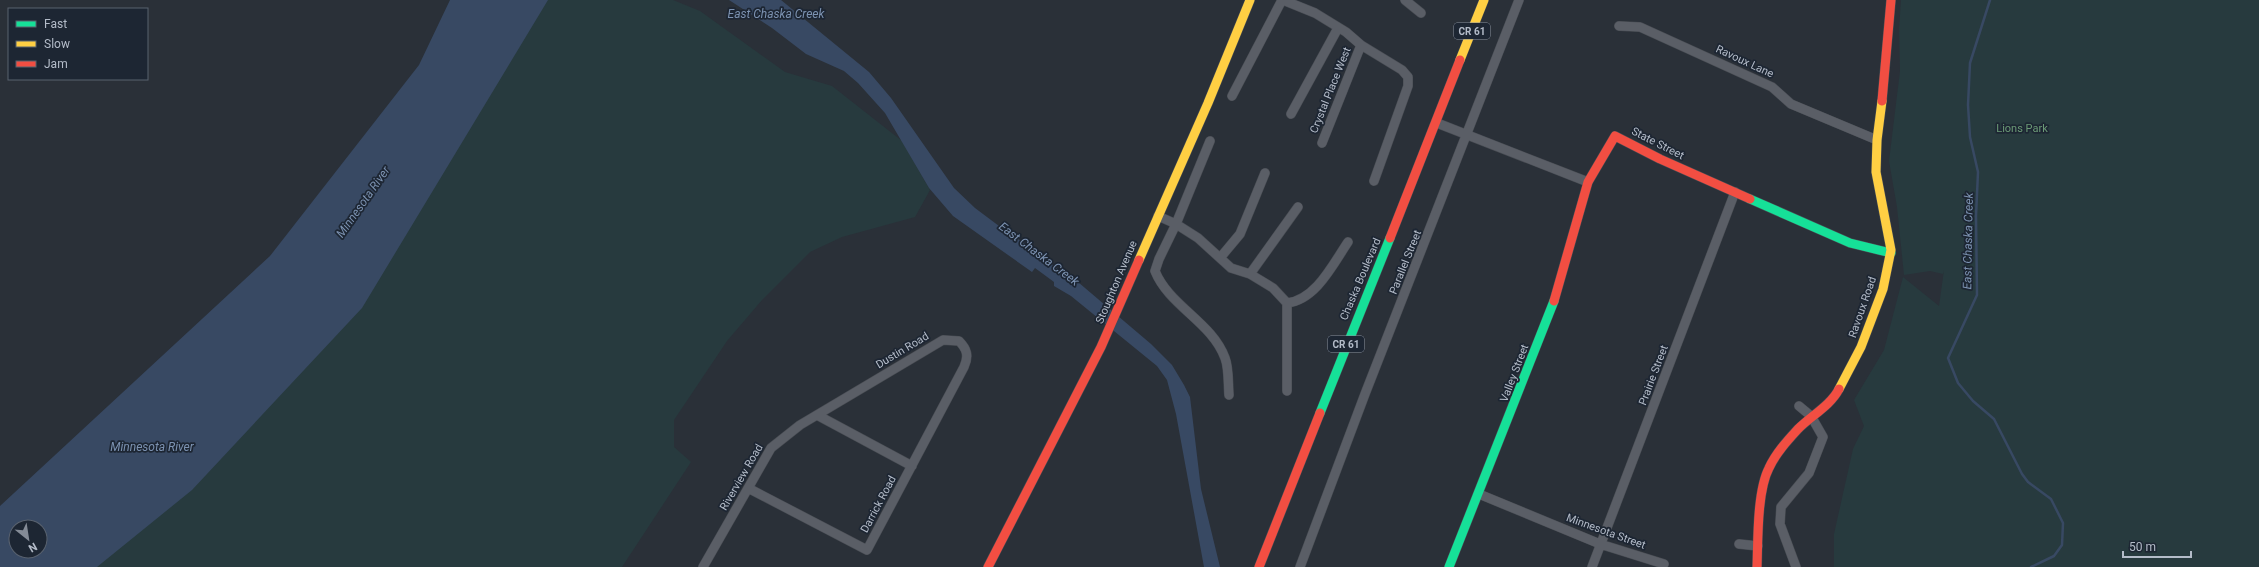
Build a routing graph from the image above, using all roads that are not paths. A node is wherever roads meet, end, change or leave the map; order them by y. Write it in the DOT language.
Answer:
graph roads {
  1 [pos="1250,0"];
  2 [pos="1283,0"];
  3 [pos="1405,0"];
  4 [pos="1484,0"];
  5 [pos="1519,0"];
  6 [pos="1891,0"];
  7 [pos="1421,13"];
  8 [pos="1619,26"];
  9 [pos="1338,28"];
  10 [pos="1361,45"];
  11 [pos="1232,96"];
  12 [pos="1291,114"];
  13 [pos="1437,123"];
  14 [pos="1467,134"];
  15 [pos="1877,140"];
  16 [pos="1210,141"];
  17 [pos="1322,143"];
  18 [pos="1265,173"];
  19 [pos="1374,181"];
  20 [pos="1588,182"];
  21 [pos="1735,192"];
  22 [pos="1298,207"];
  23 [pos="1158,216"];
  24 [pos="1176,224"];
  25 [pos="1348,242"];
  26 [pos="1891,253"];
  27 [pos="1220,258"];
  28 [pos="1250,274"];
  29 [pos="1287,303"];
  30 [pos="1287,391"];
  31 [pos="1229,395"];
  32 [pos="1799,406"];
  33 [pos="817,415"];
  34 [pos="1811,416"];
  35 [pos="912,466"];
  36 [pos="748,488"];
  37 [pos="1479,494"];
  38 [pos="1600,544"];
  39 [pos="1739,544"];
  40 [pos="1758,546"];
  41 [pos="1664,564"];
  42 [pos="703,567"];
  43 [pos="988,567"];
  44 [pos="1259,567"];
  45 [pos="1300,567"];
  46 [pos="1449,567"];
  47 [pos="1592,567"];
  48 [pos="1757,567"];
  49 [pos="1796,567"];
  1 -- 23 [label="street, Stoughton Avenue"];
  2 -- 9 [label="street, Crystal Place West"];
  2 -- 11 [label="street, Crystal Place West"];
  3 -- 7 [label="street"];
  4 -- 13 [label="street, Chaska Boulevard / CR 61"];
  5 -- 14 [label="street, Parallel Street"];
  6 -- 15 [label="street, Ravoux Road"];
  8 -- 15 [label="street, Ravoux Lane"];
  9 -- 10 [label="street, Crystal Place West"];
  9 -- 12 [label="street, Crystal Place West"];
  10 -- 17 [label="street, Crystal Place West"];
  10 -- 19 [label="street, Crystal Place West"];
  13 -- 14 [label="street"];
  13 -- 44 [label="street, Chaska Boulevard / CR 61"];
  14 -- 20 [label="street"];
  14 -- 45 [label="street, Parallel Street"];
  15 -- 26 [label="street, Ravoux Road"];
  16 -- 24 [label="street"];
  18 -- 27 [label="street"];
  20 -- 21 [label="street, State Street"];
  20 -- 37 [label="street, Valley Street"];
  21 -- 26 [label="street, State Street"];
  21 -- 38 [label="street, Prairie Street"];
  22 -- 28 [label="street"];
  23 -- 24 [label="street"];
  23 -- 43 [label="street, Stoughton Avenue"];
  24 -- 27 [label="street"];
  24 -- 31 [label="street"];
  25 -- 29 [label="street"];
  26 -- 34 [label="street, Ravoux Road"];
  27 -- 28 [label="street"];
  28 -- 29 [label="street"];
  29 -- 30 [label="street"];
  32 -- 34 [label="street"];
  33 -- 35 [label="street"];
  33 -- 35 [label="street, Dustin Road"];
  33 -- 36 [label="street, Riverview Road"];
  34 -- 40 [label="street, Ravoux Road"];
  34 -- 49 [label="street"];
  35 -- 36 [label="street, Darrick Road"];
  36 -- 42 [label="street, Riverview Road"];
  37 -- 38 [label="street, Minnesota Street"];
  37 -- 46 [label="street, Valley Street"];
  38 -- 41 [label="street, Minnesota Street"];
  38 -- 47 [label="street, Prairie Street"];
  39 -- 40 [label="street"];
  40 -- 48 [label="street, Ravoux Road"];
}
